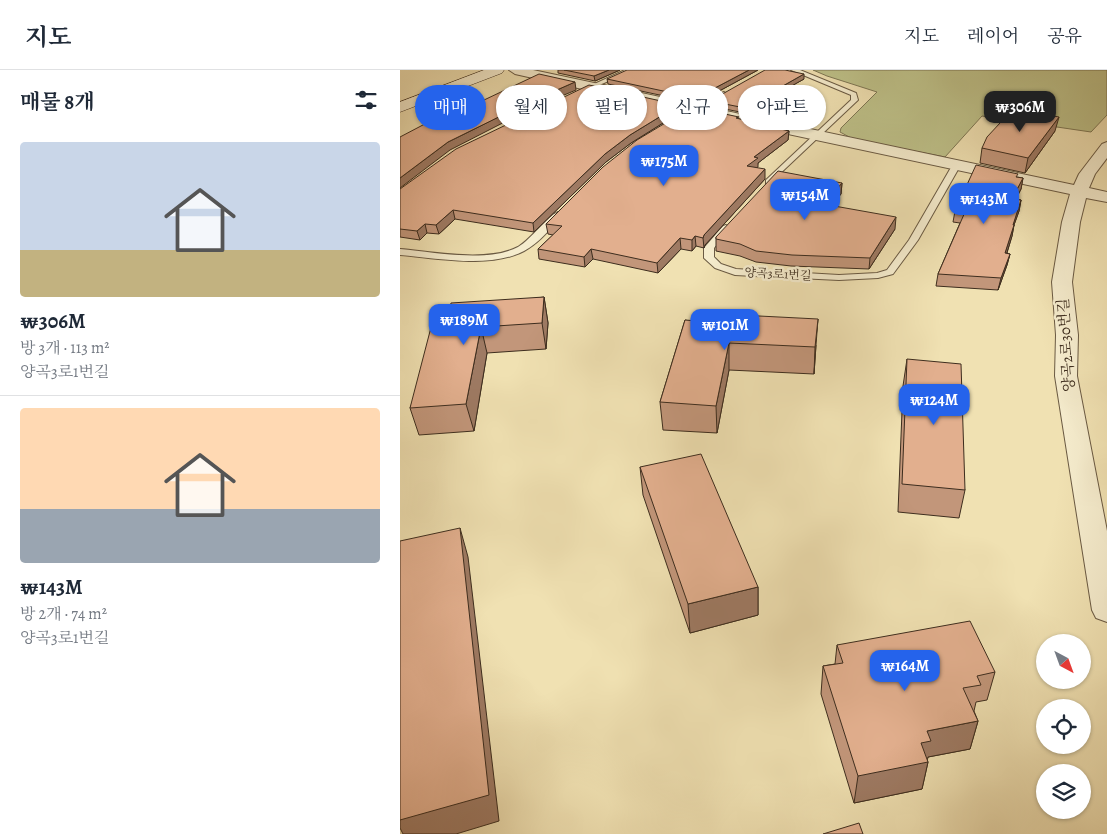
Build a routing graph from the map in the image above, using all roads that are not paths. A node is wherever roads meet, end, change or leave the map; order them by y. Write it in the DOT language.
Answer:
graph roads {
  1 [pos="497,70"];
  2 [pos="514,70"];
  3 [pos="630,70"];
  4 [pos="794,70"];
  5 [pos="582,85"];
  6 [pos="596,85"];
  7 [pos="735,88"];
  8 [pos="728,92"];
  9 [pos="577,93"];
  10 [pos="573,95"];
  11 [pos="400,108"];
  12 [pos="728,117"];
  13 [pos="816,136"];
  14 [pos="1107,147"];
  15 [pos="956,166"];
  16 [pos="760,191"];
  17 [pos="1079,192"];
  18 [pos="1107,197"];
  19 [pos="565,208"];
  20 [pos="733,220"];
  21 [pos="400,252"];
  22 [pos="1107,610"];
  1 -- 11 [label="street"];
  2 -- 5 [label="street"];
  3 -- 6 [label="lane"];
  4 -- 13 [label="lane"];
  7 -- 8 [label="lane"];
  9 -- 10 [label="lane"];
  12 -- 13 [label="street"];
  13 -- 15 [label="street"];
  13 -- 16 [label="lane"];
  14 -- 17 [label="street, 양곡2로30번길"];
  15 -- 17 [label="street"];
  15 -- 20 [label="lane, 양곡3로1번길"];
  17 -- 18 [label="street"];
  17 -- 22 [label="street, 양곡2로30번길"];
  19 -- 21 [label="lane"];
}
